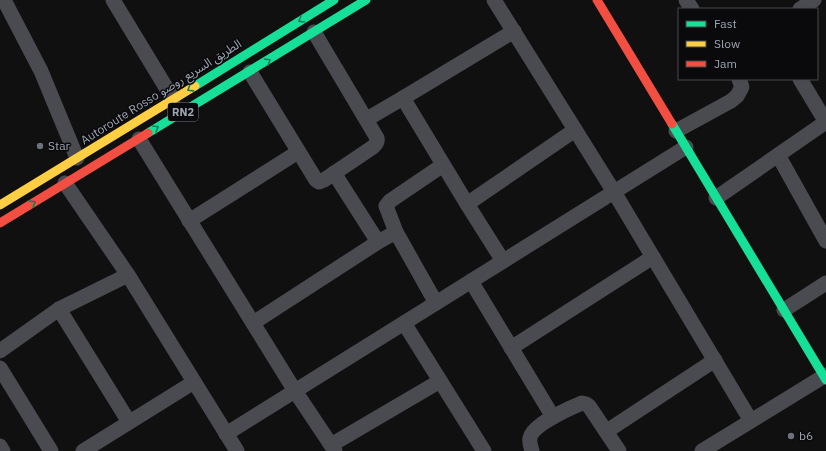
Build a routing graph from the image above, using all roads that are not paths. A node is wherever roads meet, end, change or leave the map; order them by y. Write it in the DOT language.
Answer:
graph roads {
  1 [pos="4,0"];
  2 [pos="113,0"];
  3 [pos="334,0"];
  4 [pos="366,0"];
  5 [pos="494,0"];
  6 [pos="597,0"];
  7 [pos="814,0"];
  8 [pos="802,8"];
  9 [pos="514,31"];
  10 [pos="314,32"];
  11 [pos="250,72"];
  12 [pos="739,80"];
  13 [pos="801,80"];
  14 [pos="403,98"];
  15 [pos="173,99"];
  16 [pos="367,119"];
  17 [pos="575,130"];
  18 [pos="676,131"];
  19 [pos="139,138"];
  20 [pos="686,148"];
  21 [pos="298,152"];
  22 [pos="778,155"];
  23 [pos="77,158"];
  24 [pos="443,165"];
  25 [pos="334,173"];
  26 [pos="65,183"];
  27 [pos="614,192"];
  28 [pos="716,198"];
  29 [pos="466,204"];
  30 [pos="0,205"];
  31 [pos="189,220"];
  32 [pos="0,223"];
  33 [pos="396,232"];
  34 [pos="826,241"];
  35 [pos="378,242"];
  36 [pos="653,257"];
  37 [pos="503,261"];
  38 [pos="128,275"];
  39 [pos="471,281"];
  40 [pos="826,284"];
  41 [pos="436,303"];
  42 [pos="59,309"];
  43 [pos="784,310"];
  44 [pos="253,323"];
  45 [pos="404,323"];
  46 [pos="511,348"];
  47 [pos="0,352"];
  48 [pos="715,360"];
  49 [pos="0,368"];
  50 [pos="825,377"];
  51 [pos="194,382"];
  52 [pos="440,382"];
  53 [pos="295,391"];
  54 [pos="553,417"];
  55 [pos="751,421"];
  56 [pos="130,422"];
  57 [pos="606,432"];
  58 [pos="226,434"];
  59 [pos="0,446"];
  60 [pos="333,448"];
  61 [pos="233,450"];
  62 [pos="3,451"];
  63 [pos="51,451"];
  64 [pos="83,451"];
  65 [pos="484,451"];
  66 [pos="532,451"];
  67 [pos="619,451"];
  68 [pos="702,451"];
  1 -- 23 [label="street"];
  2 -- 15 [label="street"];
  3 -- 15 [label="main road, Autoroute Rosso الطريق السريع روصو / RN2, one-way"];
  4 -- 10 [label="main road, RN2"];
  5 -- 9 [label="street"];
  6 -- 18 [label="main road"];
  7 -- 8 [label="street"];
  9 -- 14 [label="street"];
  9 -- 17 [label="street"];
  11 -- 10 [label="main road, RN2, one-way"];
  10 -- 16 [label="street"];
  19 -- 11 [label="main road, RN2, one-way"];
  11 -- 21 [label="street"];
  12 -- 18 [label="street"];
  13 -- 22 [label="street"];
  14 -- 16 [label="street"];
  14 -- 24 [label="street"];
  15 -- 23 [label="main road, Autoroute Rosso الطريق السريع روصو / RN2"];
  16 -- 25 [label="street"];
  17 -- 27 [label="street"];
  17 -- 29 [label="street"];
  18 -- 20 [label="main road"];
  19 -- 26 [label="main road, RN2"];
  19 -- 31 [label="street"];
  20 -- 27 [label="street"];
  20 -- 28 [label="main road"];
  21 -- 25 [label="street"];
  21 -- 31 [label="street"];
  22 -- 28 [label="street"];
  22 -- 34 [label="street"];
  23 -- 30 [label="main road, Autoroute Rosso الطريق السريع روصو / RN2"];
  24 -- 29 [label="street"];
  24 -- 33 [label="street"];
  25 -- 35 [label="street"];
  32 -- 26 [label="main road, RN2, one-way"];
  26 -- 38 [label="street"];
  27 -- 36 [label="street"];
  27 -- 37 [label="street"];
  28 -- 43 [label="main road"];
  29 -- 37 [label="street"];
  31 -- 44 [label="street"];
  33 -- 35 [label="street"];
  33 -- 41 [label="street"];
  35 -- 44 [label="street"];
  36 -- 46 [label="street"];
  36 -- 48 [label="street"];
  37 -- 39 [label="street"];
  38 -- 42 [label="street"];
  38 -- 51 [label="street"];
  39 -- 41 [label="street"];
  39 -- 46 [label="street"];
  40 -- 43 [label="street"];
  41 -- 45 [label="street"];
  42 -- 47 [label="street"];
  42 -- 56 [label="street"];
  43 -- 50 [label="main road"];
  44 -- 53 [label="street"];
  45 -- 52 [label="street"];
  45 -- 53 [label="street"];
  46 -- 54 [label="street"];
  48 -- 55 [label="street"];
  48 -- 57 [label="street"];
  49 -- 63 [label="street"];
  50 -- 55 [label="street"];
  51 -- 56 [label="street"];
  51 -- 58 [label="street"];
  52 -- 60 [label="street"];
  52 -- 65 [label="street"];
  53 -- 58 [label="street"];
  53 -- 60 [label="street"];
  54 -- 57 [label="street"];
  54 -- 66 [label="street"];
  55 -- 68 [label="street"];
  56 -- 64 [label="street"];
  57 -- 67 [label="street"];
  58 -- 61 [label="street"];
  59 -- 62 [label="street"];
}
